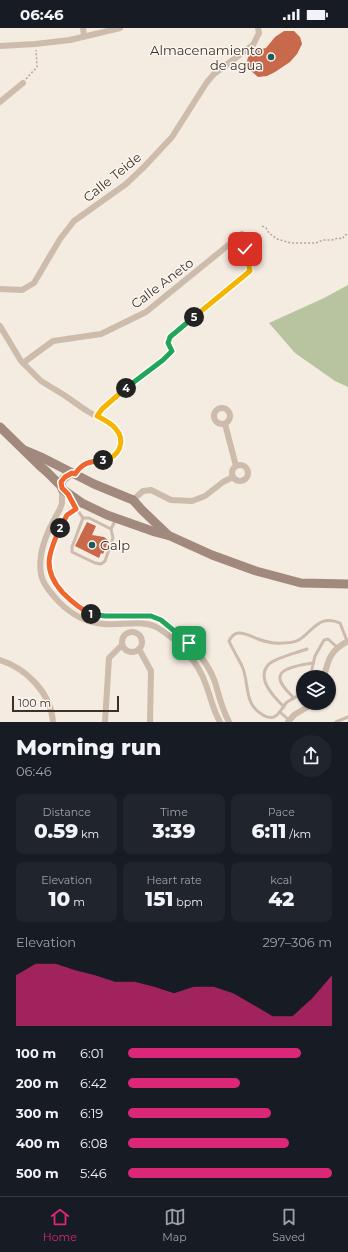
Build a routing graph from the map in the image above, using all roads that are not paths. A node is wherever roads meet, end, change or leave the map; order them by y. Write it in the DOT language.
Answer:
graph roads {
  1 [pos="83,28"];
  2 [pos="120,28"];
  3 [pos="258,28"];
  4 [pos="84,36"];
  5 [pos="0,46"];
  6 [pos="22,83"];
  7 [pos="0,102"];
  8 [pos="242,234"];
  9 [pos="245,249"];
  10 [pos="0,289"];
  11 [pos="0,326"];
  12 [pos="23,363"];
  13 [pos="97,416"];
  14 [pos="225,424"];
  15 [pos="0,427"];
  16 [pos="24,450"];
  17 [pos="236,466"];
  18 [pos="73,474"];
  19 [pos="233,477"];
  20 [pos="63,489"];
  21 [pos="136,504"];
  22 [pos="79,506"];
  23 [pos="83,518"];
  24 [pos="116,519"];
  25 [pos="128,522"];
  26 [pos="111,529"];
  27 [pos="170,536"];
  28 [pos="348,584"];
  29 [pos="122,624"];
  30 [pos="143,624"];
  31 [pos="127,633"];
  32 [pos="137,633"];
  33 [pos="348,641"];
  34 [pos="122,645"];
  35 [pos="337,647"];
  36 [pos="139,649"];
  37 [pos="307,649"];
  38 [pos="0,660"];
  39 [pos="313,663"];
  40 [pos="312,670"];
  41 [pos="326,670"];
  42 [pos="294,698"];
  43 [pos="284,707"];
  44 [pos="302,710"];
  45 [pos="280,712"];
  46 [pos="348,716"];
  47 [pos="289,721"];
  48 [pos="53,722"];
  49 [pos="105,722"];
  50 [pos="150,722"];
  51 [pos="220,722"];
  52 [pos="229,722"];
  53 [pos="336,722"];
  1 -- 4 [label="street"];
  2 -- 4 [label="street"];
  3 -- 10 [label="street, Calle Teide"];
  4 -- 5 [label="street"];
  6 -- 7 [label="street"];
  8 -- 12 [label="street, Calle Aneto"];
  9 -- 13 [label="street"];
  11 -- 12 [label="street"];
  12 -- 13 [label="street"];
  13 -- 18 [label="street"];
  14 -- 17 [label="street"];
  15 -- 16 [label="main road"];
  16 -- 18 [label="main road"];
  16 -- 20 [label="main road"];
  17 -- 19 [label="street"];
  17 -- 19 [label="street"];
  18 -- 20 [label="main road"];
  18 -- 21 [label="main road"];
  19 -- 21 [label="street"];
  20 -- 22 [label="main road"];
  20 -- 29 [label="street"];
  21 -- 25 [label="main road"];
  21 -- 27 [label="main road"];
  22 -- 23 [label="lane"];
  22 -- 24 [label="main road"];
  22 -- 52 [label="street"];
  23 -- 26 [label="lane"];
  23 -- 26 [label="lane"];
  24 -- 25 [label="main road"];
  24 -- 26 [label="lane"];
  25 -- 27 [label="main road"];
  27 -- 28 [label="main road"];
  29 -- 30 [label="street"];
  29 -- 31 [label="street"];
  30 -- 32 [label="street"];
  30 -- 51 [label="street"];
  31 -- 32 [label="street"];
  31 -- 34 [label="street"];
  32 -- 36 [label="street"];
  33 -- 35 [label="street"];
  33 -- 45 [label="lane"];
  34 -- 36 [label="street"];
  34 -- 49 [label="street"];
  35 -- 39 [label="lane"];
  35 -- 41 [label="street"];
  36 -- 50 [label="street"];
  37 -- 43 [label="lane"];
  38 -- 48 [label="street"];
  39 -- 40 [label="lane"];
  39 -- 42 [label="lane"];
  42 -- 43 [label="lane"];
  43 -- 45 [label="lane"];
  44 -- 47 [label="street"];
  45 -- 47 [label="lane"];
  46 -- 53 [label="lane"];
}
